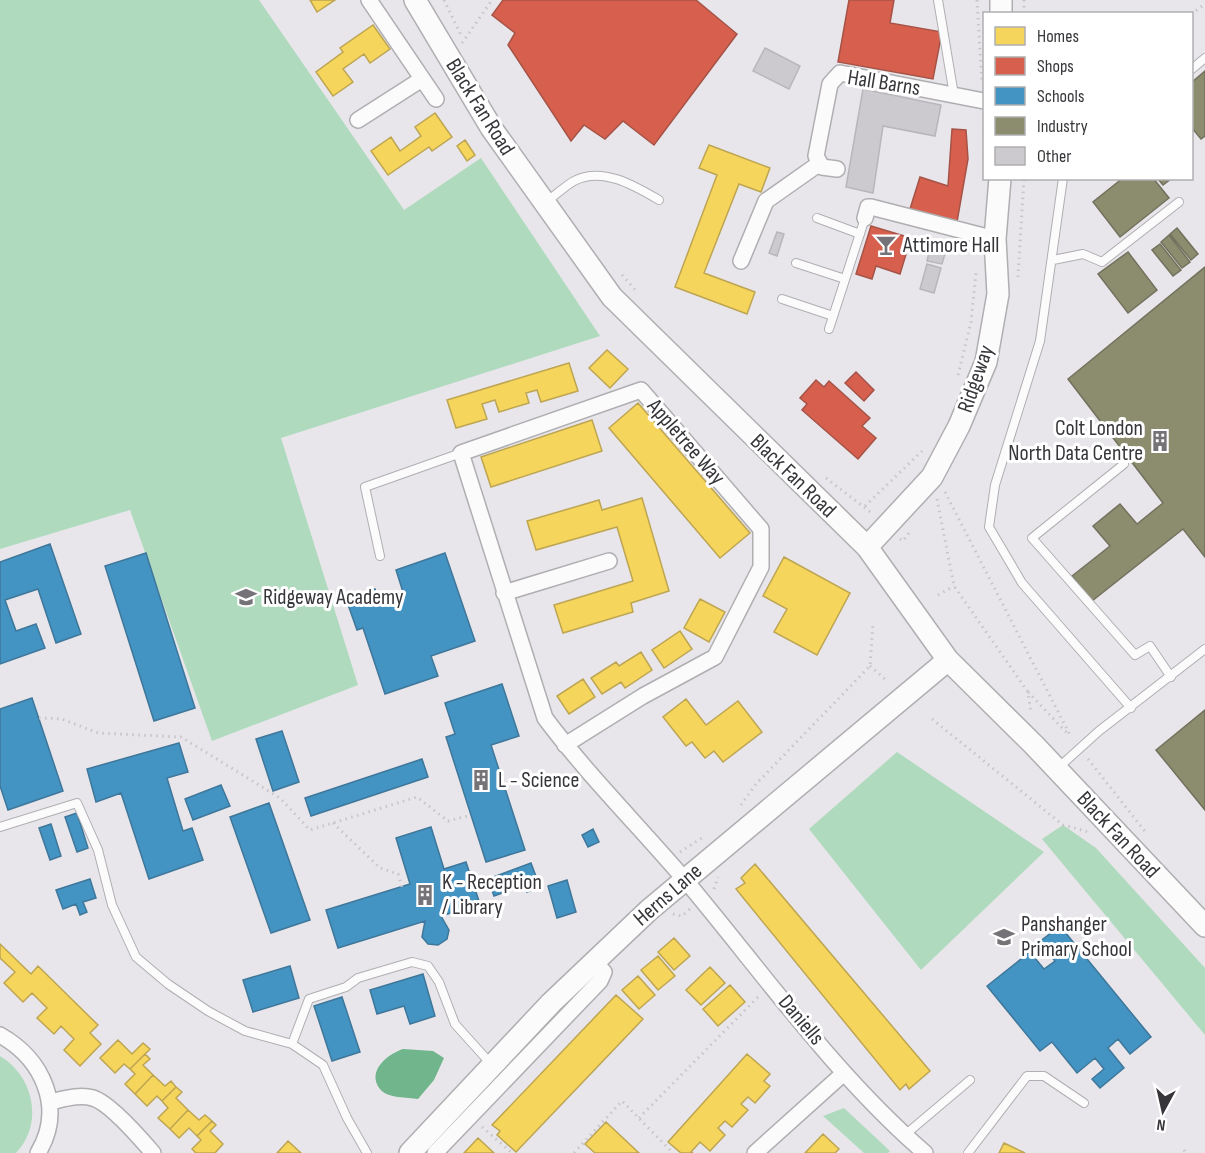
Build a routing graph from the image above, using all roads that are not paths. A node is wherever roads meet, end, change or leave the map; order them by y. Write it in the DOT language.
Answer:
graph roads {
  1 [pos="369,0"];
  2 [pos="415,0"];
  3 [pos="938,0"];
  4 [pos="1205,58"];
  5 [pos="1193,67"];
  6 [pos="422,79"];
  7 [pos="954,95"];
  8 [pos="436,99"];
  9 [pos="983,101"];
  10 [pos="358,120"];
  11 [pos="820,163"];
  12 [pos="837,169"];
  13 [pos="1000,180"];
  14 [pos="1063,180"];
  15 [pos="659,200"];
  16 [pos="1179,202"];
  17 [pos="543,204"];
  18 [pos="817,218"];
  19 [pos="865,218"];
  20 [pos="860,234"];
  21 [pos="995,239"];
  22 [pos="1053,260"];
  23 [pos="741,261"];
  24 [pos="796,262"];
  25 [pos="845,279"];
  26 [pos="782,298"];
  27 [pos="833,316"];
  28 [pos="829,329"];
  29 [pos="461,453"];
  30 [pos="1124,464"];
  31 [pos="867,547"];
  32 [pos="380,556"];
  33 [pos="609,561"];
  34 [pos="504,593"];
  35 [pos="1205,649"];
  36 [pos="948,660"];
  37 [pos="1171,677"];
  38 [pos="1131,708"];
  39 [pos="565,745"];
  40 [pos="1057,769"];
  41 [pos="0,827"];
  42 [pos="685,880"];
  43 [pos="1205,926"];
  44 [pos="594,961"];
  45 [pos="0,1035"];
  46 [pos="292,1044"];
  47 [pos="492,1065"];
  48 [pos="844,1073"];
  49 [pos="970,1080"];
  50 [pos="50,1102"];
  51 [pos="1084,1103"];
  52 [pos="906,1134"];
  53 [pos="38,1153"];
  54 [pos="153,1153"];
  55 [pos="367,1153"];
  56 [pos="410,1153"];
  57 [pos="435,1153"];
  58 [pos="755,1153"];
  59 [pos="925,1153"];
  60 [pos="968,1153"];
  1 -- 6 [label="street"];
  2 -- 17 [label="main road, Black Fan Road"];
  3 -- 7 [label="lane"];
  4 -- 5 [label="lane"];
  6 -- 8 [label="street"];
  6 -- 10 [label="street"];
  7 -- 9 [label="street, Hall Barns"];
  7 -- 11 [label="street, Hall Barns"];
  11 -- 12 [label="street"];
  11 -- 23 [label="street"];
  13 -- 21 [label="main road, Ridgeway"];
  14 -- 22 [label="lane"];
  15 -- 17 [label="lane"];
  16 -- 22 [label="lane"];
  17 -- 31 [label="main road, Black Fan Road"];
  18 -- 20 [label="lane"];
  19 -- 20 [label="lane"];
  19 -- 21 [label="street"];
  20 -- 25 [label="lane"];
  21 -- 31 [label="main road, Ridgeway"];
  22 -- 38 [label="lane"];
  24 -- 25 [label="lane"];
  25 -- 27 [label="lane"];
  26 -- 27 [label="lane"];
  27 -- 28 [label="lane"];
  29 -- 32 [label="lane"];
  29 -- 34 [label="street"];
  29 -- 39 [label="street, Appletree Way"];
  30 -- 37 [label="lane"];
  31 -- 36 [label="main road, Black Fan Road"];
  33 -- 34 [label="street"];
  34 -- 39 [label="street"];
  35 -- 37 [label="lane"];
  36 -- 40 [label="main road, Black Fan Road"];
  36 -- 42 [label="main road, Herns Lane"];
  37 -- 38 [label="lane"];
  38 -- 40 [label="lane"];
  39 -- 42 [label="street"];
  40 -- 43 [label="main road, Black Fan Road"];
  41 -- 46 [label="lane"];
  42 -- 44 [label="main road, Herns Lane"];
  42 -- 48 [label="street, Daniells"];
  44 -- 47 [label="main road, Herns Lane"];
  44 -- 57 [label="street"];
  45 -- 50 [label="street"];
  46 -- 47 [label="lane"];
  46 -- 55 [label="lane"];
  47 -- 56 [label="main road, Herns Lane"];
  48 -- 52 [label="street, Daniells"];
  48 -- 58 [label="street"];
  49 -- 52 [label="lane"];
  50 -- 53 [label="street"];
  50 -- 54 [label="street"];
  51 -- 60 [label="lane"];
  52 -- 59 [label="street, Daniells"];
}
